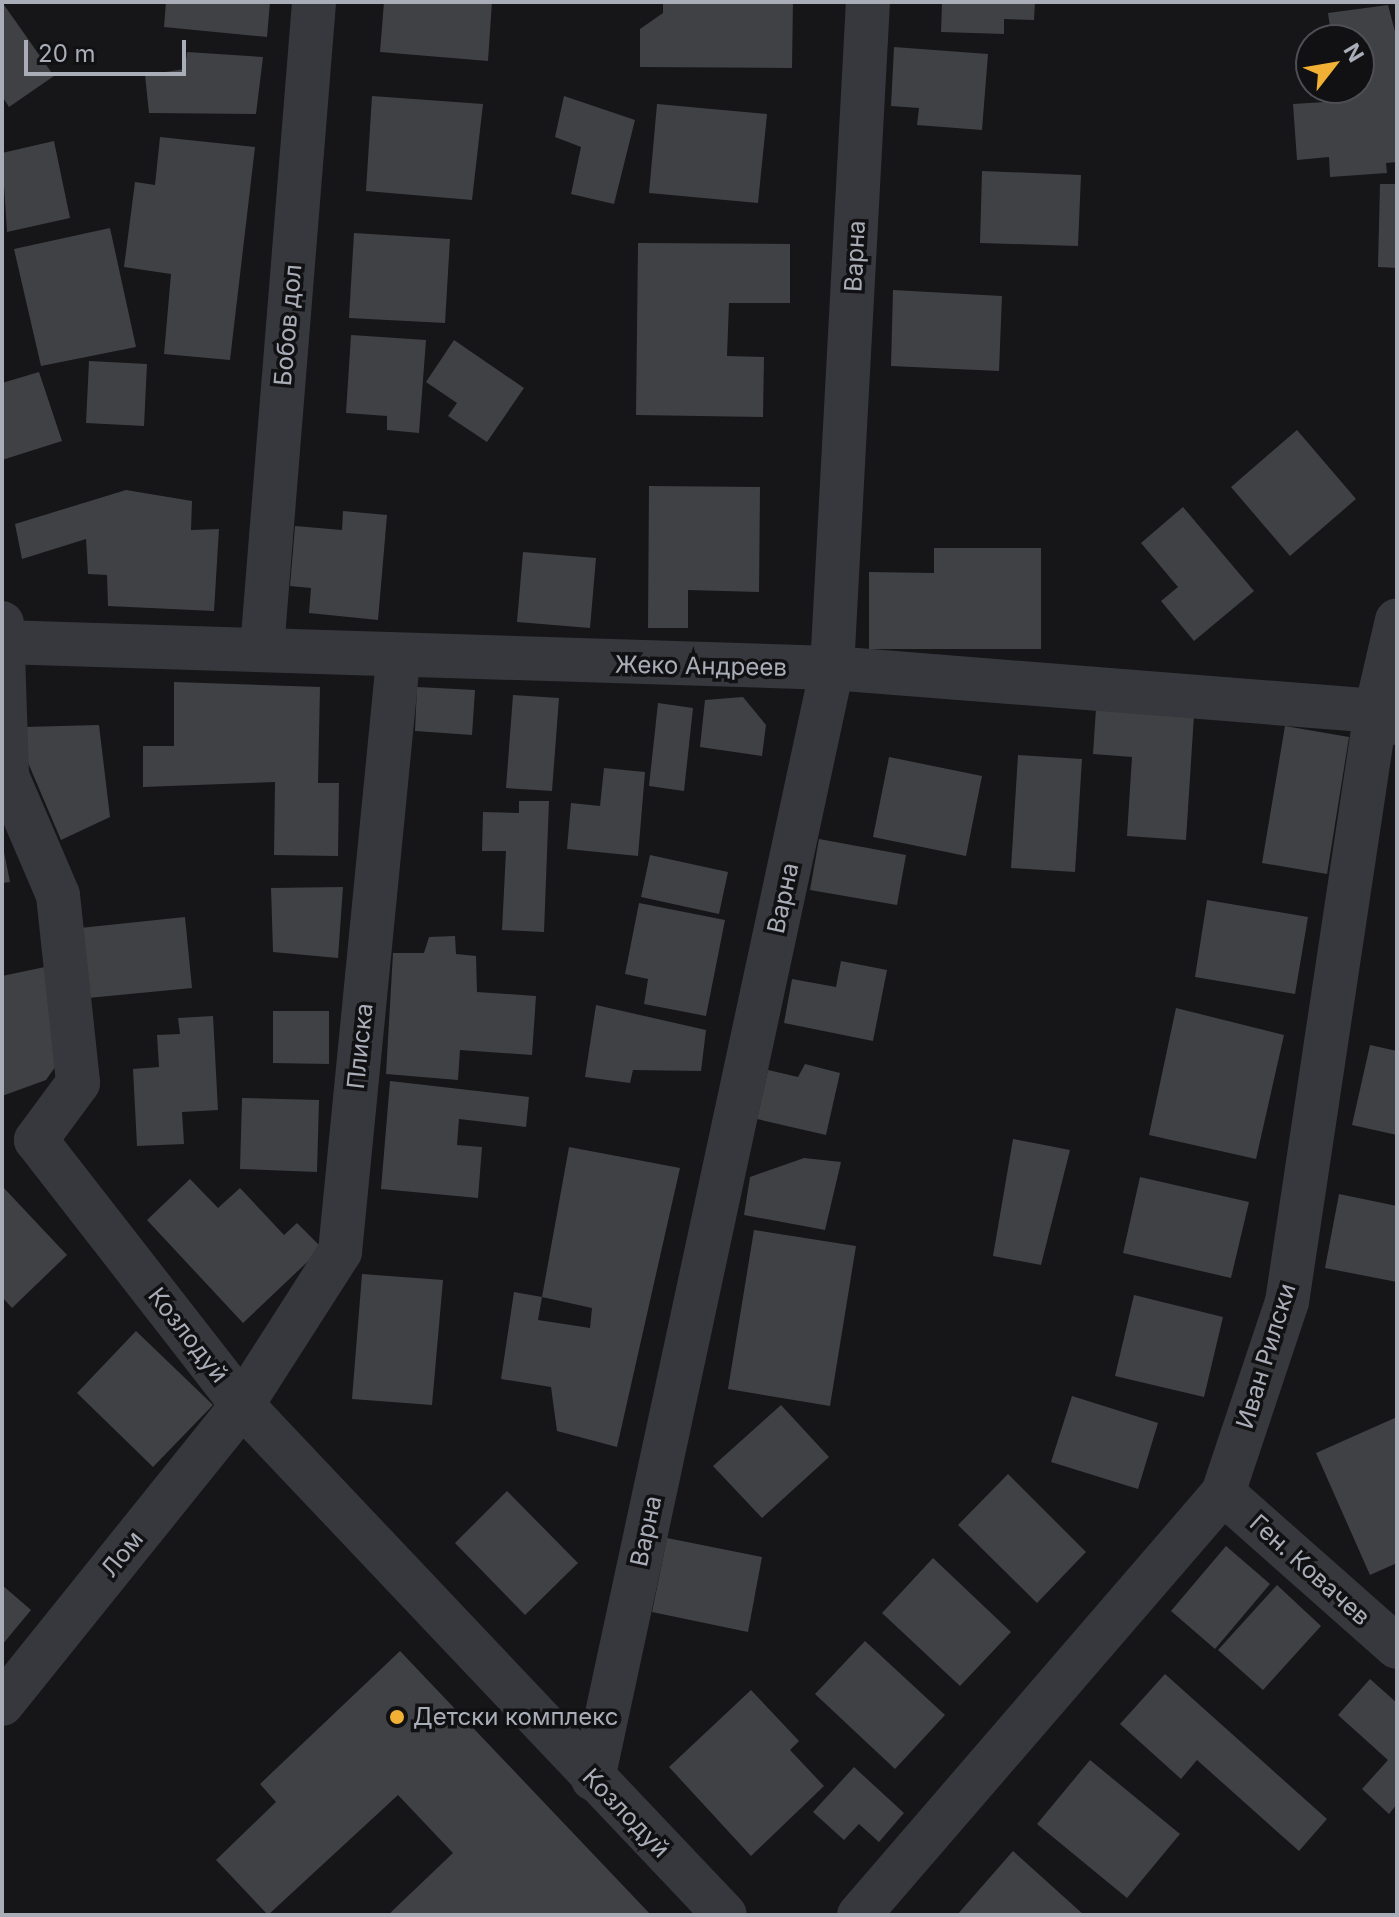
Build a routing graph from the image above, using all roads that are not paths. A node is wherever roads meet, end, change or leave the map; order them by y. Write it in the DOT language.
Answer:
graph roads {
  1 [pos="314,2"];
  2 [pos="868,2"];
  3 [pos="1397,620"];
  4 [pos="3,636"];
  5 [pos="262,649"];
  6 [pos="398,660"];
  7 [pos="832,668"];
  8 [pos="1386,717"];
  9 [pos="19,1146"];
  10 [pos="242,1405"];
  11 [pos="1223,1493"];
  12 [pos="1397,1647"];
  13 [pos="2,1704"];
  14 [pos="593,1779"];
  15 [pos="725,1915"];
  16 [pos="859,1915"];
  1 -- 5 [label="street, Бобов дол"];
  2 -- 7 [label="street, Варна"];
  3 -- 8 [label="street, Иван Рилски"];
  4 -- 5 [label="street, Жеко Андреев"];
  4 -- 9 [label="street, Козлодуй"];
  5 -- 6 [label="street, Жеко Андреев"];
  6 -- 7 [label="street, Жеко Андреев"];
  6 -- 10 [label="street, Плиска"];
  7 -- 8 [label="street, Жеко Андреев"];
  7 -- 14 [label="street, Варна"];
  8 -- 11 [label="street, Иван Рилски"];
  9 -- 10 [label="street, Козлодуй"];
  10 -- 13 [label="street, Лом"];
  10 -- 14 [label="street, Козлодуй"];
  11 -- 12 [label="street, Ген. Ковачев"];
  11 -- 16 [label="street, Иван Рилски"];
  14 -- 15 [label="street, Козлодуй"];
}
